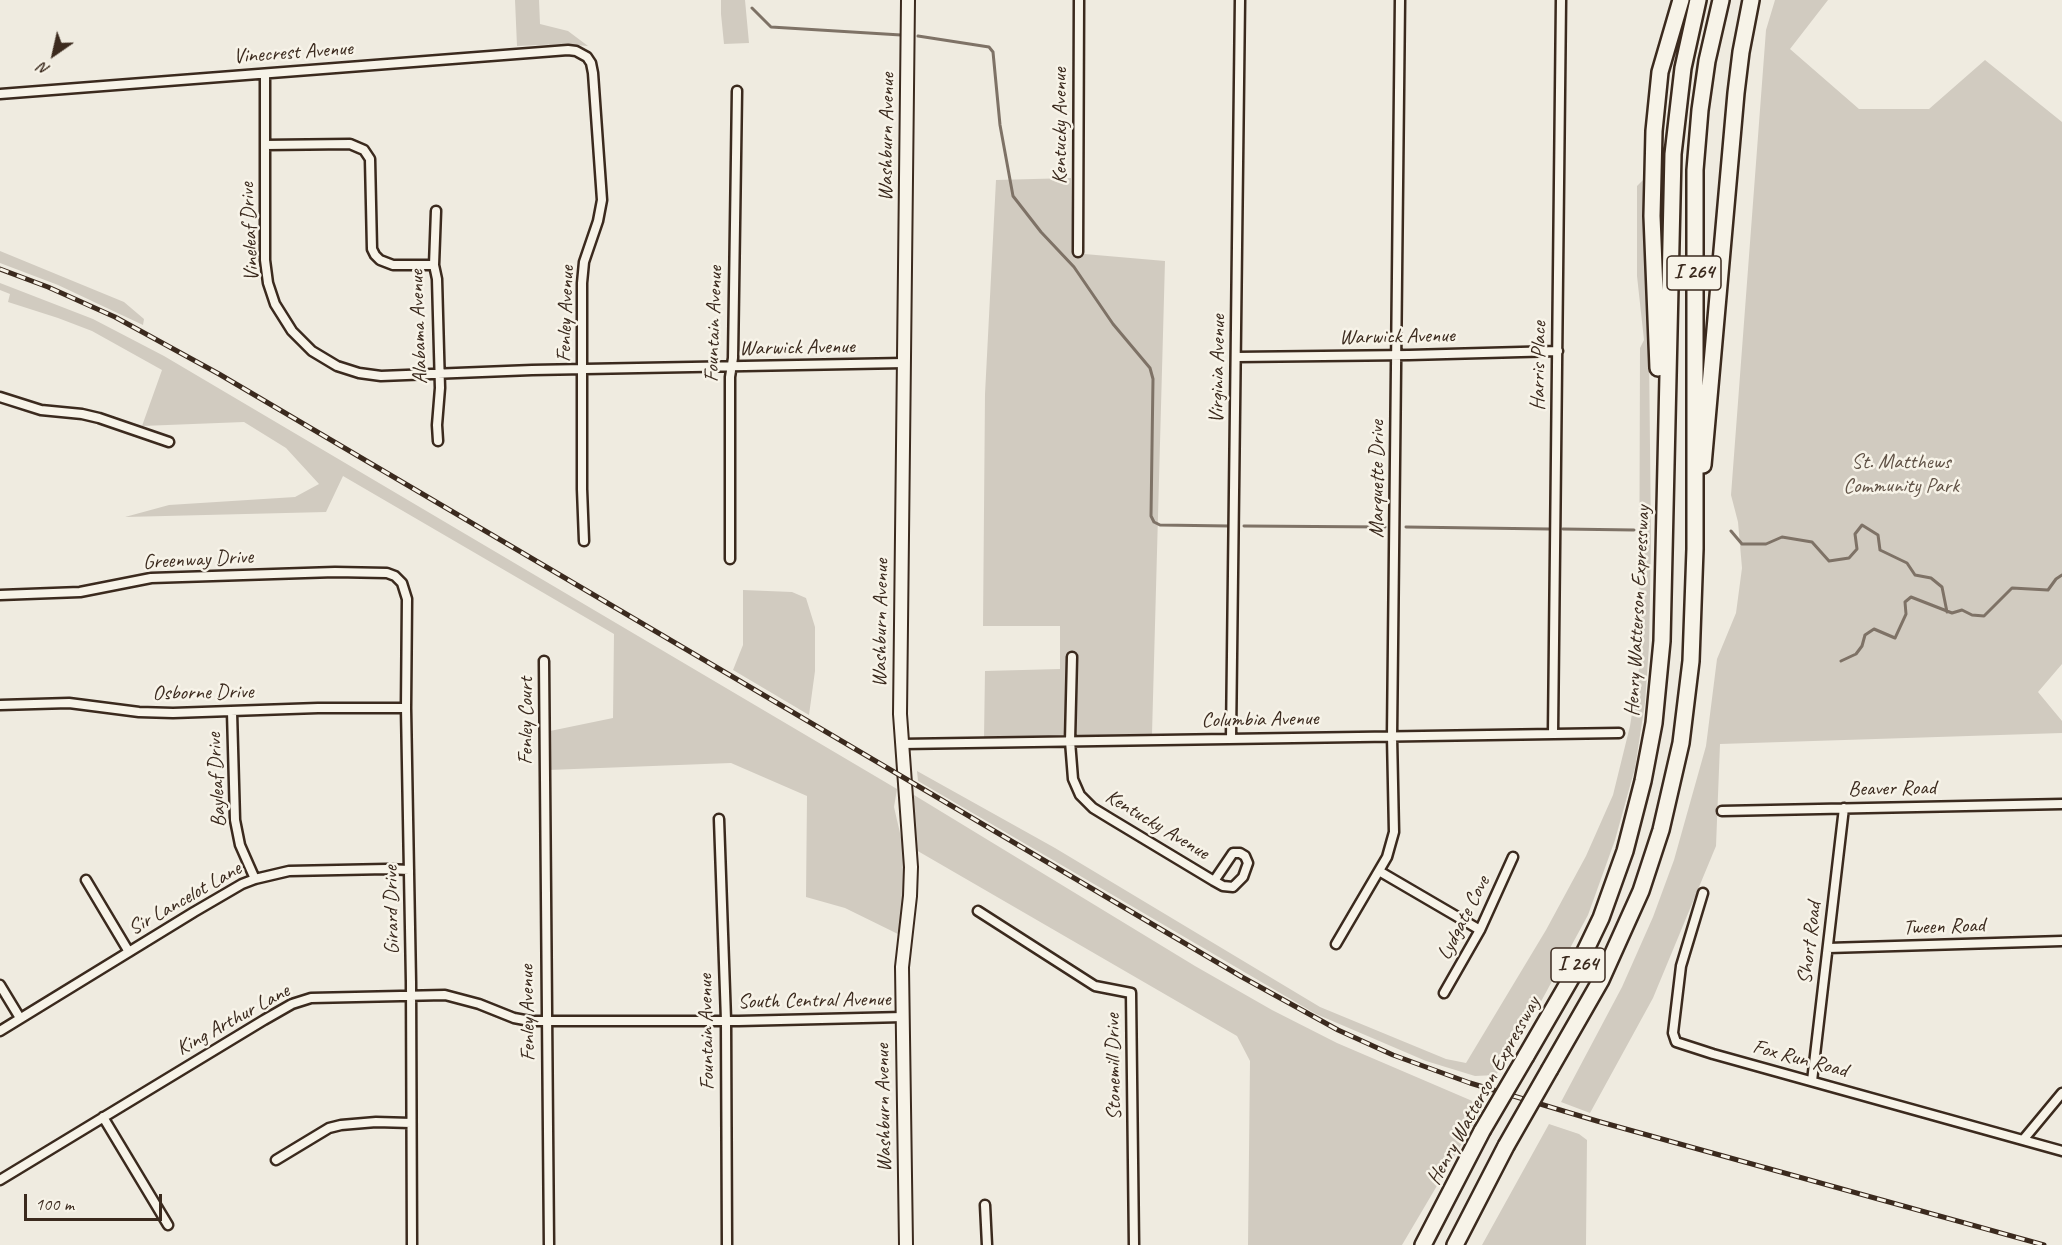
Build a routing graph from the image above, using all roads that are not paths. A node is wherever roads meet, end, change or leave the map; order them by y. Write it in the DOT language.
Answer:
graph roads {
  1 [pos="908,0"];
  2 [pos="1079,0"];
  3 [pos="1240,0"];
  4 [pos="1400,0"];
  5 [pos="1561,0"];
  6 [pos="1681,0"];
  7 [pos="1698,0"];
  8 [pos="1721,0"];
  9 [pos="1751,0"];
  10 [pos="586,57"];
  11 [pos="265,74"];
  12 [pos="737,91"];
  13 [pos="0,94"];
  14 [pos="265,145"];
  15 [pos="436,211"];
  16 [pos="1078,252"];
  17 [pos="434,264"];
  18 [pos="1558,351"];
  19 [pos="1396,355"];
  20 [pos="1237,357"];
  21 [pos="904,363"];
  22 [pos="732,367"];
  23 [pos="582,370"];
  24 [pos="439,374"];
  25 [pos="0,396"];
  26 [pos="438,441"];
  27 [pos="169,442"];
  28 [pos="1663,530"];
  29 [pos="584,542"];
  30 [pos="1695,549"];
  31 [pos="730,558"];
  32 [pos="397,577"];
  33 [pos="0,595"];
  34 [pos="1072,657"];
  35 [pos="544,661"];
  36 [pos="0,705"];
  37 [pos="406,708"];
  38 [pos="232,712"];
  39 [pos="1619,732"];
  40 [pos="1553,733"];
  41 [pos="1392,736"];
  42 [pos="1231,738"];
  43 [pos="1070,741"];
  44 [pos="902,744"];
  45 [pos="544,782"];
  46 [pos="2062,804"];
  47 [pos="1844,808"];
  48 [pos="1722,811"];
  49 [pos="719,819"];
  50 [pos="1513,857"];
  51 [pos="409,870"];
  52 [pos="1379,871"];
  53 [pos="255,879"];
  54 [pos="86,880"];
  55 [pos="1214,881"];
  56 [pos="1703,893"];
  57 [pos="978,911"];
  58 [pos="1480,930"];
  59 [pos="2062,941"];
  60 [pos="1336,944"];
  61 [pos="1828,948"];
  62 [pos="129,952"];
  63 [pos="0,985"];
  64 [pos="1444,993"];
  65 [pos="411,996"];
  66 [pos="903,1017"];
  67 [pos="20,1018"];
  68 [pos="726,1020"];
  69 [pos="546,1021"];
  70 [pos="0,1031"];
  71 [pos="1812,1081"];
  72 [pos="2062,1093"];
  73 [pos="104,1117"];
  74 [pos="411,1123"];
  75 [pos="2023,1140"];
  76 [pos="2062,1151"];
  77 [pos="276,1160"];
  78 [pos="0,1180"];
  79 [pos="1449,1195"];
  80 [pos="985,1205"];
  81 [pos="168,1225"];
  82 [pos="412,1245"];
  83 [pos="549,1245"];
  84 [pos="727,1245"];
  85 [pos="906,1245"];
  86 [pos="987,1245"];
  87 [pos="1134,1245"];
  88 [pos="1418,1245"];
  89 [pos="1423,1245"];
  90 [pos="1456,1245"];
  1 -- 21 [label="street, Washburn Avenue"];
  2 -- 16 [label="street, Kentucky Avenue"];
  3 -- 20 [label="street, Virginia Avenue"];
  4 -- 19 [label="street, Marquette Drive"];
  5 -- 18 [label="street, Harris Place"];
  6 -- 28 [label="highway"];
  7 -- 28 [label="highway, Henry Watterson Expressway / I 264"];
  8 -- 30 [label="highway, I 264"];
  9 -- 30 [label="highway"];
  10 -- 11 [label="street, Vinecrest Avenue"];
  10 -- 23 [label="street, Fenley Avenue"];
  11 -- 13 [label="street, Vinecrest Avenue"];
  11 -- 14 [label="street, Vineleaf Drive"];
  12 -- 22 [label="street, Fountain Avenue"];
  14 -- 17 [label="street"];
  14 -- 24 [label="street, Vineleaf Drive"];
  15 -- 17 [label="street, Alabama Avenue"];
  17 -- 24 [label="street, Alabama Avenue"];
  18 -- 19 [label="street, Warwick Avenue"];
  18 -- 40 [label="street, Harris Place"];
  19 -- 20 [label="street, Warwick Avenue"];
  19 -- 41 [label="street, Marquette Drive"];
  20 -- 42 [label="street, Virginia Avenue"];
  21 -- 22 [label="street, Warwick Avenue"];
  21 -- 44 [label="street, Washburn Avenue"];
  22 -- 23 [label="street, Warwick Avenue"];
  22 -- 31 [label="street, Fountain Avenue"];
  23 -- 24 [label="street, Warwick Avenue"];
  23 -- 29 [label="street, Fenley Avenue"];
  24 -- 26 [label="street, Alabama Avenue"];
  25 -- 27 [label="street"];
  28 -- 79 [label="highway, Henry Watterson Expressway / I 264, bridge"];
  30 -- 90 [label="highway, I 264, bridge"];
  32 -- 33 [label="street, Greenway Drive"];
  32 -- 37 [label="street, Girard Drive"];
  34 -- 43 [label="street, Kentucky Avenue"];
  35 -- 45 [label="street, Fenley Court"];
  36 -- 38 [label="street, Osborne Drive"];
  37 -- 38 [label="street, Osborne Drive"];
  37 -- 51 [label="street, Girard Drive"];
  38 -- 53 [label="street, Bayleaf Drive"];
  39 -- 40 [label="street, Columbia Avenue"];
  40 -- 41 [label="street, Columbia Avenue"];
  41 -- 42 [label="street, Columbia Avenue"];
  41 -- 52 [label="street, Marquette Drive"];
  42 -- 43 [label="street, Columbia Avenue"];
  43 -- 44 [label="street, Columbia Avenue"];
  43 -- 55 [label="street, Kentucky Avenue"];
  44 -- 66 [label="street, Washburn Avenue"];
  45 -- 69 [label="street, Fenley Avenue"];
  46 -- 47 [label="street, Beaver Road"];
  47 -- 48 [label="street, Beaver Road"];
  47 -- 61 [label="street, Short Road"];
  49 -- 68 [label="street, Fountain Avenue"];
  50 -- 58 [label="street, Lydgate Cove"];
  51 -- 53 [label="street, Sir Lancelot Lane"];
  51 -- 65 [label="street, Girard Drive"];
  52 -- 58 [label="street"];
  52 -- 60 [label="street, Marquette Drive"];
  53 -- 62 [label="street, Sir Lancelot Lane"];
  54 -- 62 [label="street"];
  55 -- 55 [label="street, Kentucky Avenue"];
  56 -- 71 [label="street, Fox Run Road"];
  57 -- 87 [label="street, Stonemill Drive"];
  58 -- 64 [label="street, Lydgate Cove"];
  59 -- 61 [label="street, Tween Road"];
  61 -- 71 [label="street, Short Road"];
  62 -- 67 [label="street, Sir Lancelot Lane"];
  63 -- 67 [label="street"];
  65 -- 69 [label="street, King Arthur Lane"];
  65 -- 73 [label="street, King Arthur Lane"];
  65 -- 74 [label="street, Girard Drive"];
  66 -- 68 [label="street, South Central Avenue"];
  66 -- 85 [label="street, Washburn Avenue"];
  67 -- 70 [label="street, Sir Lancelot Lane"];
  68 -- 69 [label="street, South Central Avenue"];
  68 -- 84 [label="street, Fountain Avenue"];
  69 -- 83 [label="street, Fenley Avenue"];
  71 -- 75 [label="street, Fox Run Road"];
  72 -- 75 [label="street"];
  73 -- 78 [label="street, King Arthur Lane"];
  73 -- 81 [label="street"];
  74 -- 77 [label="street"];
  74 -- 82 [label="street, Girard Drive"];
  75 -- 76 [label="street, Fox Run Road"];
  79 -- 88 [label="highway"];
  79 -- 89 [label="highway, Henry Watterson Expressway / I 264"];
  80 -- 86 [label="street"];
}
